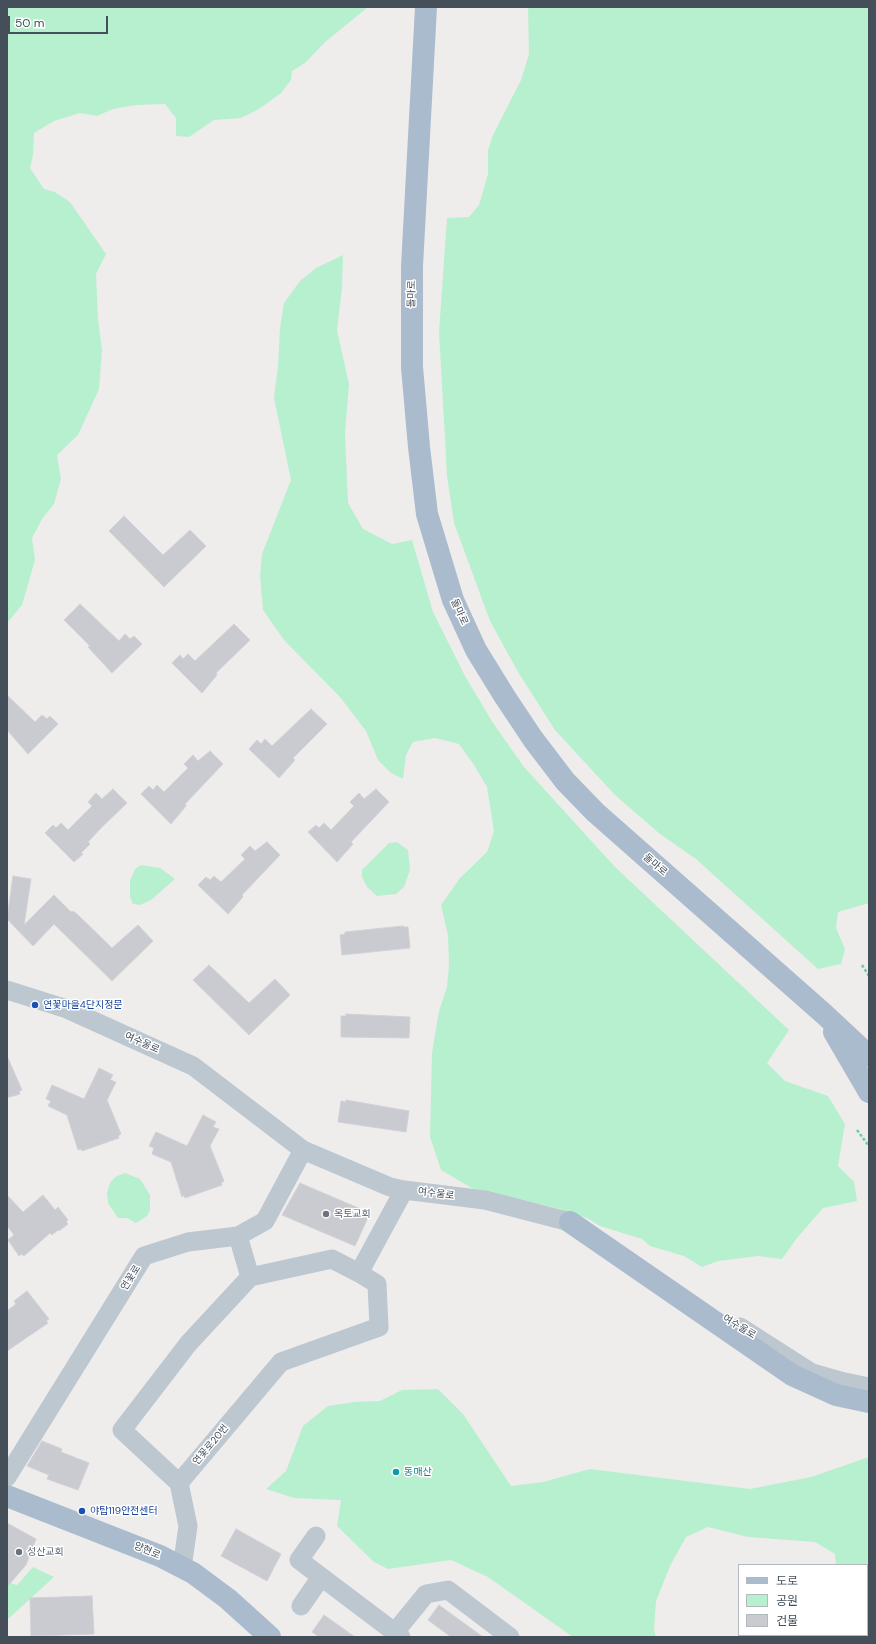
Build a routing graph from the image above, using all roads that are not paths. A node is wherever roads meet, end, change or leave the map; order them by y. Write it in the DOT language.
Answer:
graph roads {
  1 [pos="426,7"];
  2 [pos="7,990"];
  3 [pos="824,1014"];
  4 [pos="869,1042"];
  5 [pos="869,1056"];
  6 [pos="869,1092"];
  7 [pos="303,1150"];
  8 [pos="404,1190"];
  9 [pos="570,1222"];
  10 [pos="238,1236"];
  11 [pos="359,1273"];
  12 [pos="250,1277"];
  13 [pos="869,1387"];
  14 [pos="869,1402"];
  15 [pos="7,1477"];
  16 [pos="179,1483"];
  17 [pos="7,1496"];
  18 [pos="316,1536"];
  19 [pos="182,1568"];
  20 [pos="321,1577"];
  21 [pos="301,1606"];
  22 [pos="398,1634"];
  23 [pos="270,1637"];
  24 [pos="510,1637"];
  1 -- 3 [label="main road, 돌마로"];
  2 -- 7 [label="street, 여수울로"];
  3 -- 4 [label="main road"];
  3 -- 5 [label="main road, 돌마로"];
  3 -- 6 [label="main road"];
  7 -- 8 [label="street, 여수울로"];
  7 -- 10 [label="street, 연꽃로"];
  8 -- 9 [label="street, 여수울로"];
  8 -- 11 [label="street"];
  9 -- 13 [label="street, 여수울로"];
  9 -- 14 [label="main road"];
  10 -- 12 [label="street"];
  10 -- 15 [label="street, 연꽃로"];
  11 -- 12 [label="street"];
  11 -- 16 [label="street, 연꽃로20번"];
  12 -- 16 [label="street"];
  16 -- 19 [label="street"];
  17 -- 19 [label="main road, 양현로"];
  18 -- 20 [label="street"];
  19 -- 23 [label="main road, 양현로"];
  20 -- 21 [label="street"];
  20 -- 22 [label="street"];
  22 -- 24 [label="street"];
}
